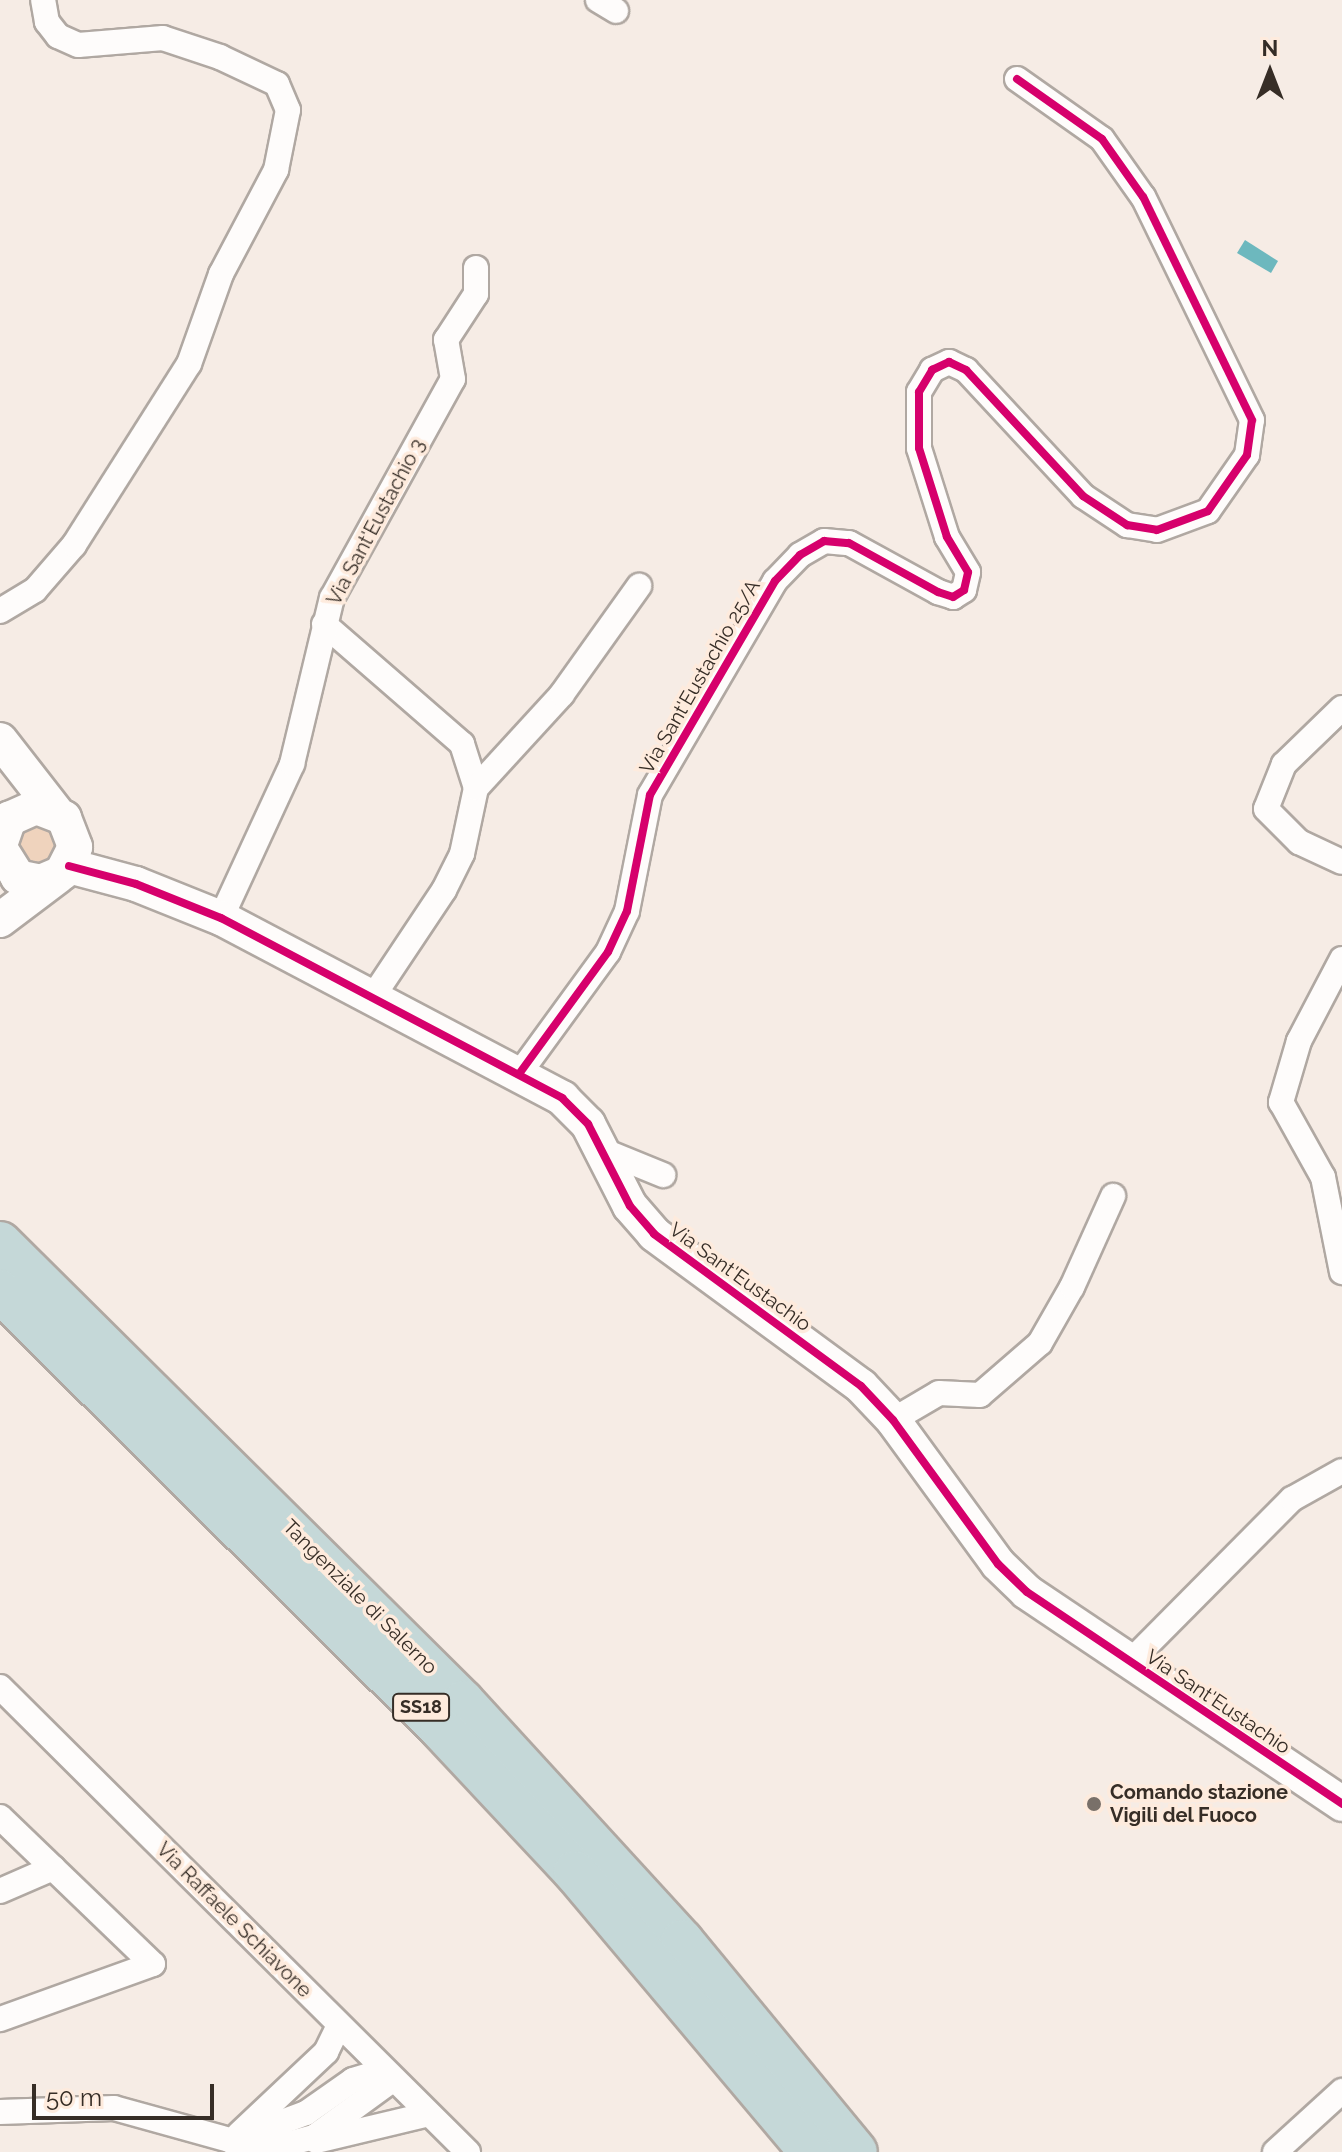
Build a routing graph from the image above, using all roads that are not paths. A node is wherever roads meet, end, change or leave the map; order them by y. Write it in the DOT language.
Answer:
graph roads {
  1 [pos="43,0"];
  2 [pos="1017,79"];
  3 [pos="476,268"];
  4 [pos="639,586"];
  5 [pos="0,611"];
  6 [pos="324,624"];
  7 [pos="1342,708"];
  8 [pos="0,740"];
  9 [pos="476,788"];
  10 [pos="64,821"];
  11 [pos="0,835"];
  12 [pos="0,847"];
  13 [pos="1342,862"];
  14 [pos="66,869"];
  15 [pos="136,884"];
  16 [pos="221,918"];
  17 [pos="0,920"];
  18 [pos="1342,959"];
  19 [pos="374,995"];
  20 [pos="519,1074"];
  21 [pos="604,1151"];
  22 [pos="663,1175"];
  23 [pos="1113,1196"];
  24 [pos="0,1243"];
  25 [pos="1342,1272"];
  26 [pos="0,1291"];
  27 [pos="0,1328"];
  28 [pos="893,1420"];
  29 [pos="174,1460"];
  30 [pos="1342,1471"];
  31 [pos="1130,1662"];
  32 [pos="0,1687"];
  33 [pos="1342,1804"];
  34 [pos="0,1817"];
  35 [pos="53,1868"];
  36 [pos="0,1891"];
  37 [pos="0,2019"];
  38 [pos="339,2025"];
  39 [pos="387,2076"];
  40 [pos="1342,2093"];
  41 [pos="0,2112"];
  42 [pos="429,2114"];
  43 [pos="231,2141"];
  44 [pos="282,2148"];
  45 [pos="468,2152"];
  46 [pos="811,2152"];
  47 [pos="856,2152"];
  48 [pos="1275,2152"];
  1 -- 5 [label="street"];
  2 -- 20 [label="street, Via Sant'Eustachio 25/A"];
  3 -- 6 [label="street, Via Sant'Eustachio 3"];
  4 -- 9 [label="street"];
  6 -- 9 [label="street"];
  6 -- 16 [label="street, Via Sant'Eustachio 3"];
  7 -- 13 [label="street"];
  8 -- 10 [label="street, Via Sant'Eustachio"];
  9 -- 19 [label="street"];
  10 -- 11 [label="street"];
  10 -- 14 [label="street"];
  10 -- 15 [label="street, Via Sant'Eustachio"];
  11 -- 12 [label="street"];
  12 -- 14 [label="street"];
  14 -- 15 [label="street, Via Sant'Eustachio"];
  14 -- 17 [label="street"];
  15 -- 16 [label="street, Via Sant'Eustachio"];
  16 -- 19 [label="street, Via Sant'Eustachio"];
  18 -- 25 [label="street"];
  19 -- 20 [label="street, Via Sant'Eustachio"];
  20 -- 21 [label="street, Via Sant'Eustachio"];
  21 -- 22 [label="street"];
  21 -- 28 [label="street, Via Sant'Eustachio"];
  23 -- 28 [label="street"];
  24 -- 47 [label="highway, Tangenziale di Salerno / SS18"];
  26 -- 29 [label="highway, Tangenziale di Salerno / SS18"];
  27 -- 29 [label="highway"];
  28 -- 31 [label="street, Via Sant'Eustachio"];
  29 -- 46 [label="highway, Tangenziale di Salerno / SS18"];
  30 -- 31 [label="street"];
  31 -- 33 [label="street, Via Sant'Eustachio"];
  32 -- 38 [label="street, Via Raffaele Schiavone"];
  34 -- 35 [label="street"];
  35 -- 36 [label="street"];
  35 -- 37 [label="street"];
  38 -- 39 [label="street, Via Raffaele Schiavone"];
  38 -- 43 [label="street"];
  39 -- 42 [label="street, Via Raffaele Schiavone"];
  39 -- 43 [label="street"];
  39 -- 44 [label="street"];
  40 -- 48 [label="street"];
  41 -- 43 [label="street"];
  42 -- 44 [label="street"];
  42 -- 45 [label="street, Via Raffaele Schiavone"];
  43 -- 44 [label="street"];
}
